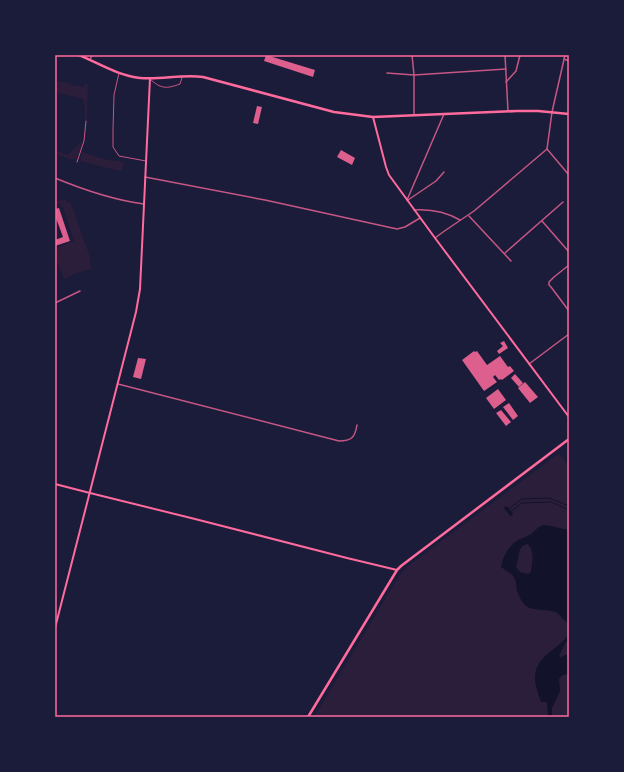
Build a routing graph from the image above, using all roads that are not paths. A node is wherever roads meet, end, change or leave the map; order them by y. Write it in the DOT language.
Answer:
graph roads {
  1 [pos="79,55"];
  2 [pos="92,55"];
  3 [pos="412,55"];
  4 [pos="506,55"];
  5 [pos="520,55"];
  6 [pos="565,55"];
  7 [pos="564,59"];
  8 [pos="90,60"];
  9 [pos="569,61"];
  10 [pos="506,69"];
  11 [pos="119,73"];
  12 [pos="387,73"];
  13 [pos="414,75"];
  14 [pos="182,76"];
  15 [pos="150,78"];
  16 [pos="506,82"];
  17 [pos="508,112"];
  18 [pos="552,112"];
  19 [pos="444,114"];
  20 [pos="569,114"];
  21 [pos="414,115"];
  22 [pos="373,117"];
  23 [pos="86,121"];
  24 [pos="547,149"];
  25 [pos="146,161"];
  26 [pos="77,162"];
  27 [pos="444,172"];
  28 [pos="569,174"];
  29 [pos="145,177"];
  30 [pos="55,178"];
  31 [pos="407,200"];
  32 [pos="564,202"];
  33 [pos="144,204"];
  34 [pos="414,210"];
  35 [pos="468,216"];
  36 [pos="420,218"];
  37 [pos="460,220"];
  38 [pos="542,221"];
  39 [pos="435,238"];
  40 [pos="569,252"];
  41 [pos="505,253"];
  42 [pos="511,261"];
  43 [pos="569,265"];
  44 [pos="80,291"];
  45 [pos="55,304"];
  46 [pos="569,311"];
  47 [pos="569,334"];
  48 [pos="529,364"];
  49 [pos="118,384"];
  50 [pos="569,416"];
  51 [pos="357,425"];
  52 [pos="569,439"];
  53 [pos="55,484"];
  54 [pos="90,493"];
  55 [pos="397,570"];
  56 [pos="55,628"];
  57 [pos="308,717"];
  1 -- 8 [label="main road"];
  2 -- 8 [label="street"];
  3 -- 13 [label="street"];
  4 -- 10 [label="street"];
  5 -- 16 [label="street"];
  6 -- 7 [label="street"];
  7 -- 9 [label="street"];
  7 -- 18 [label="street"];
  8 -- 11 [label="main road"];
  10 -- 13 [label="street"];
  10 -- 16 [label="street"];
  11 -- 15 [label="main road"];
  11 -- 25 [label="lane"];
  12 -- 13 [label="street"];
  13 -- 21 [label="street"];
  14 -- 15 [label="main road"];
  14 -- 15 [label="lane"];
  14 -- 22 [label="main road"];
  15 -- 25 [label="main road"];
  16 -- 17 [label="street"];
  17 -- 18 [label="main road"];
  17 -- 19 [label="main road"];
  18 -- 20 [label="main road"];
  18 -- 24 [label="street"];
  19 -- 21 [label="main road"];
  19 -- 31 [label="street"];
  21 -- 22 [label="main road"];
  22 -- 31 [label="main road"];
  23 -- 26 [label="lane"];
  24 -- 28 [label="street"];
  24 -- 35 [label="street"];
  25 -- 29 [label="main road"];
  27 -- 31 [label="street"];
  29 -- 33 [label="main road"];
  29 -- 36 [label="street"];
  30 -- 33 [label="street"];
  31 -- 34 [label="main road"];
  32 -- 38 [label="street"];
  33 -- 49 [label="main road"];
  34 -- 36 [label="main road"];
  34 -- 37 [label="street"];
  35 -- 37 [label="street"];
  35 -- 41 [label="street"];
  36 -- 39 [label="main road"];
  37 -- 39 [label="street"];
  38 -- 40 [label="street"];
  38 -- 41 [label="street"];
  39 -- 48 [label="main road"];
  41 -- 42 [label="street"];
  43 -- 46 [label="street"];
  44 -- 45 [label="street"];
  47 -- 48 [label="street"];
  48 -- 50 [label="main road"];
  49 -- 51 [label="street"];
  49 -- 54 [label="main road"];
  52 -- 55 [label="main road"];
  53 -- 54 [label="main road"];
  54 -- 55 [label="main road"];
  54 -- 56 [label="main road"];
  55 -- 57 [label="main road"];
}
